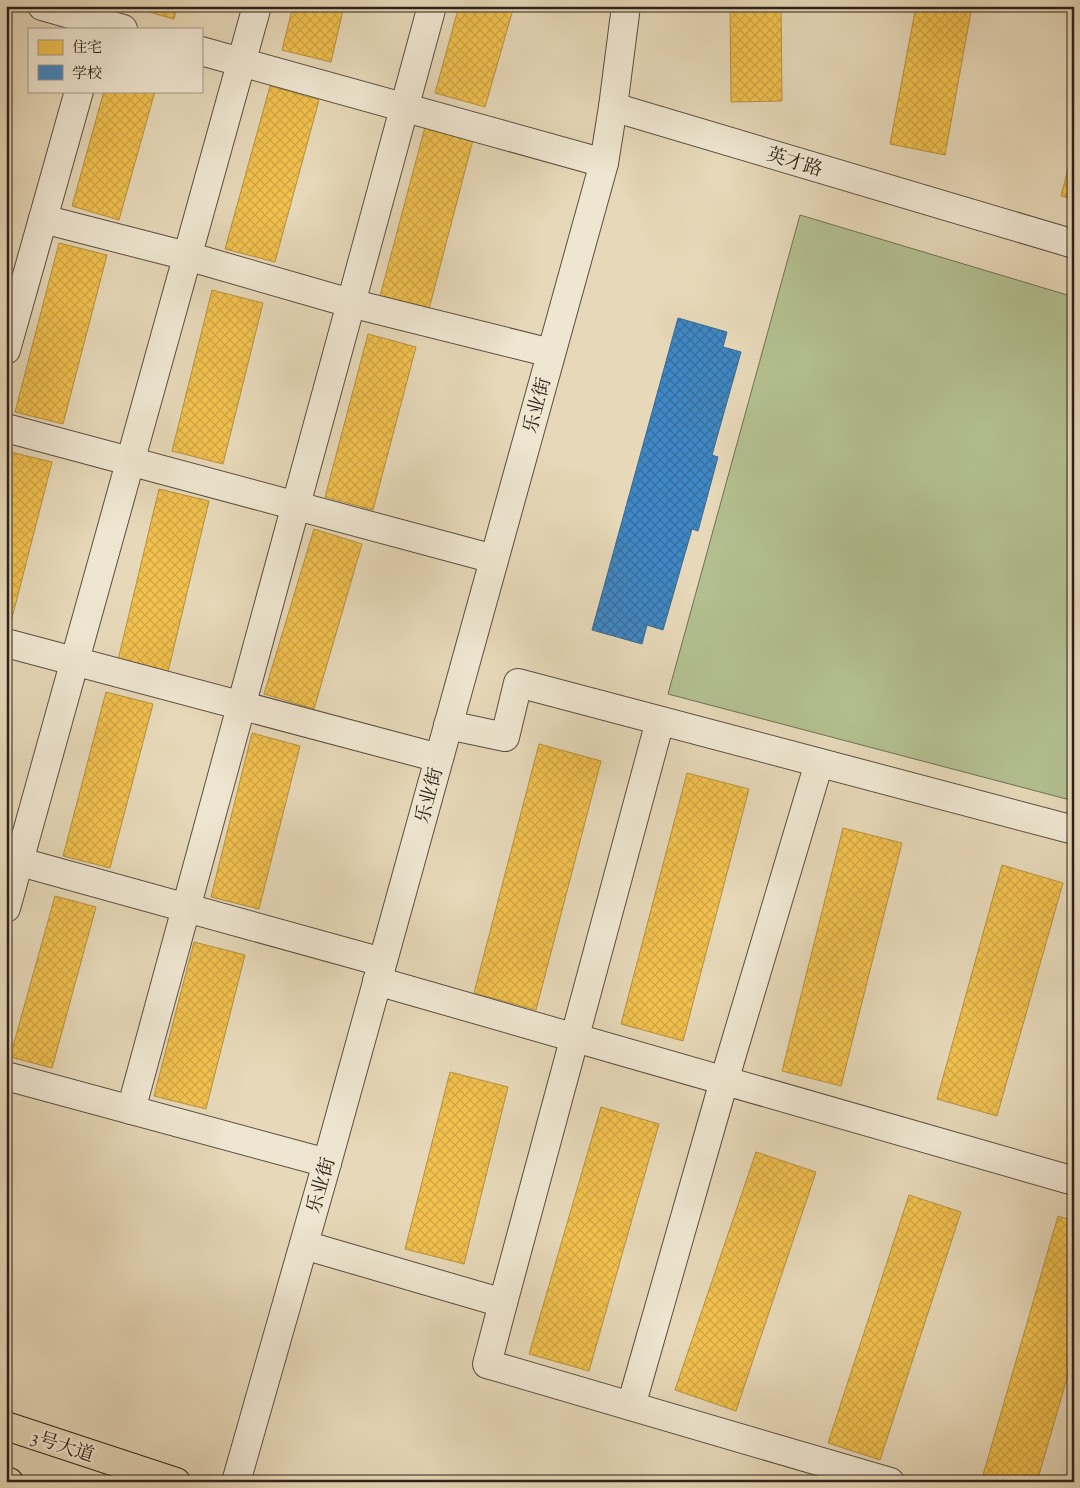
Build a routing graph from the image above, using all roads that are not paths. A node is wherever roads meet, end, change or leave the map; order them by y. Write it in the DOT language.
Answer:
graph roads {
  1 [pos="42,6"];
  2 [pos="257,6"];
  3 [pos="432,6"];
  4 [pos="626,6"];
  5 [pos="105,21"];
  6 [pos="202,51"];
  7 [pos="241,62"];
  8 [pos="79,92"];
  9 [pos="404,107"];
  10 [pos="613,107"];
  11 [pos="604,162"];
  12 [pos="43,219"];
  13 [pos="1074,244"];
  14 [pos="187,256"];
  15 [pos="350,304"];
  16 [pos="6,350"];
  17 [pos="551,353"];
  18 [pos="6,428"];
  19 [pos="130,462"];
  20 [pos="296,506"];
  21 [pos="494,559"];
  22 [pos="6,643"];
  23 [pos="75,661"];
  24 [pos="241,706"];
  25 [pos="660,721"];
  26 [pos="448,725"];
  27 [pos="439,758"];
  28 [pos="819,763"];
  29 [pos="1074,830"];
  30 [pos="13,860"];
  31 [pos="6,908"];
  32 [pos="186,908"];
  33 [pos="379,972"];
  34 [pos="574,1038"];
  35 [pos="6,1076"];
  36 [pos="724,1081"];
  37 [pos="131,1110"];
  38 [pos="326,1163"];
  39 [pos="1074,1181"];
  40 [pos="304,1245"];
  41 [pos="503,1303"];
  42 [pos="631,1406"];
  43 [pos="6,1426"];
  44 [pos="176,1482"];
  45 [pos="236,1482"];
  46 [pos="890,1482"];
  1 -- 5 [label="street"];
  2 -- 7 [label="street"];
  3 -- 9 [label="street"];
  4 -- 10 [label="street"];
  6 -- 7 [label="street"];
  7 -- 9 [label="street"];
  7 -- 14 [label="street"];
  8 -- 12 [label="street"];
  9 -- 11 [label="street"];
  9 -- 15 [label="street"];
  10 -- 11 [label="street, 乐业街"];
  10 -- 13 [label="street, 英才路"];
  11 -- 17 [label="street, 乐业街"];
  12 -- 14 [label="street"];
  12 -- 16 [label="street"];
  14 -- 15 [label="street"];
  14 -- 19 [label="street"];
  15 -- 17 [label="street"];
  15 -- 20 [label="street"];
  17 -- 21 [label="street, 乐业街"];
  18 -- 19 [label="street"];
  19 -- 20 [label="street"];
  19 -- 23 [label="street"];
  20 -- 21 [label="street"];
  20 -- 24 [label="street"];
  21 -- 26 [label="street, 乐业街"];
  22 -- 23 [label="street"];
  23 -- 24 [label="street"];
  23 -- 30 [label="street"];
  24 -- 27 [label="street"];
  24 -- 32 [label="street"];
  25 -- 26 [label="street"];
  25 -- 28 [label="street"];
  25 -- 34 [label="street"];
  26 -- 27 [label="street, 乐业街"];
  27 -- 33 [label="street, 乐业街"];
  28 -- 29 [label="street"];
  28 -- 36 [label="street"];
  30 -- 31 [label="street"];
  30 -- 32 [label="street"];
  32 -- 33 [label="street"];
  32 -- 37 [label="street"];
  33 -- 34 [label="street"];
  33 -- 38 [label="street, 乐业街"];
  34 -- 36 [label="street"];
  34 -- 41 [label="street"];
  35 -- 37 [label="street"];
  36 -- 39 [label="street"];
  36 -- 42 [label="street"];
  37 -- 38 [label="street"];
  38 -- 40 [label="street, 乐业街"];
  40 -- 41 [label="street"];
  40 -- 45 [label="street, 乐业街"];
  41 -- 42 [label="street"];
  42 -- 46 [label="street"];
  43 -- 44 [label="main road, 3号大道"];
}
